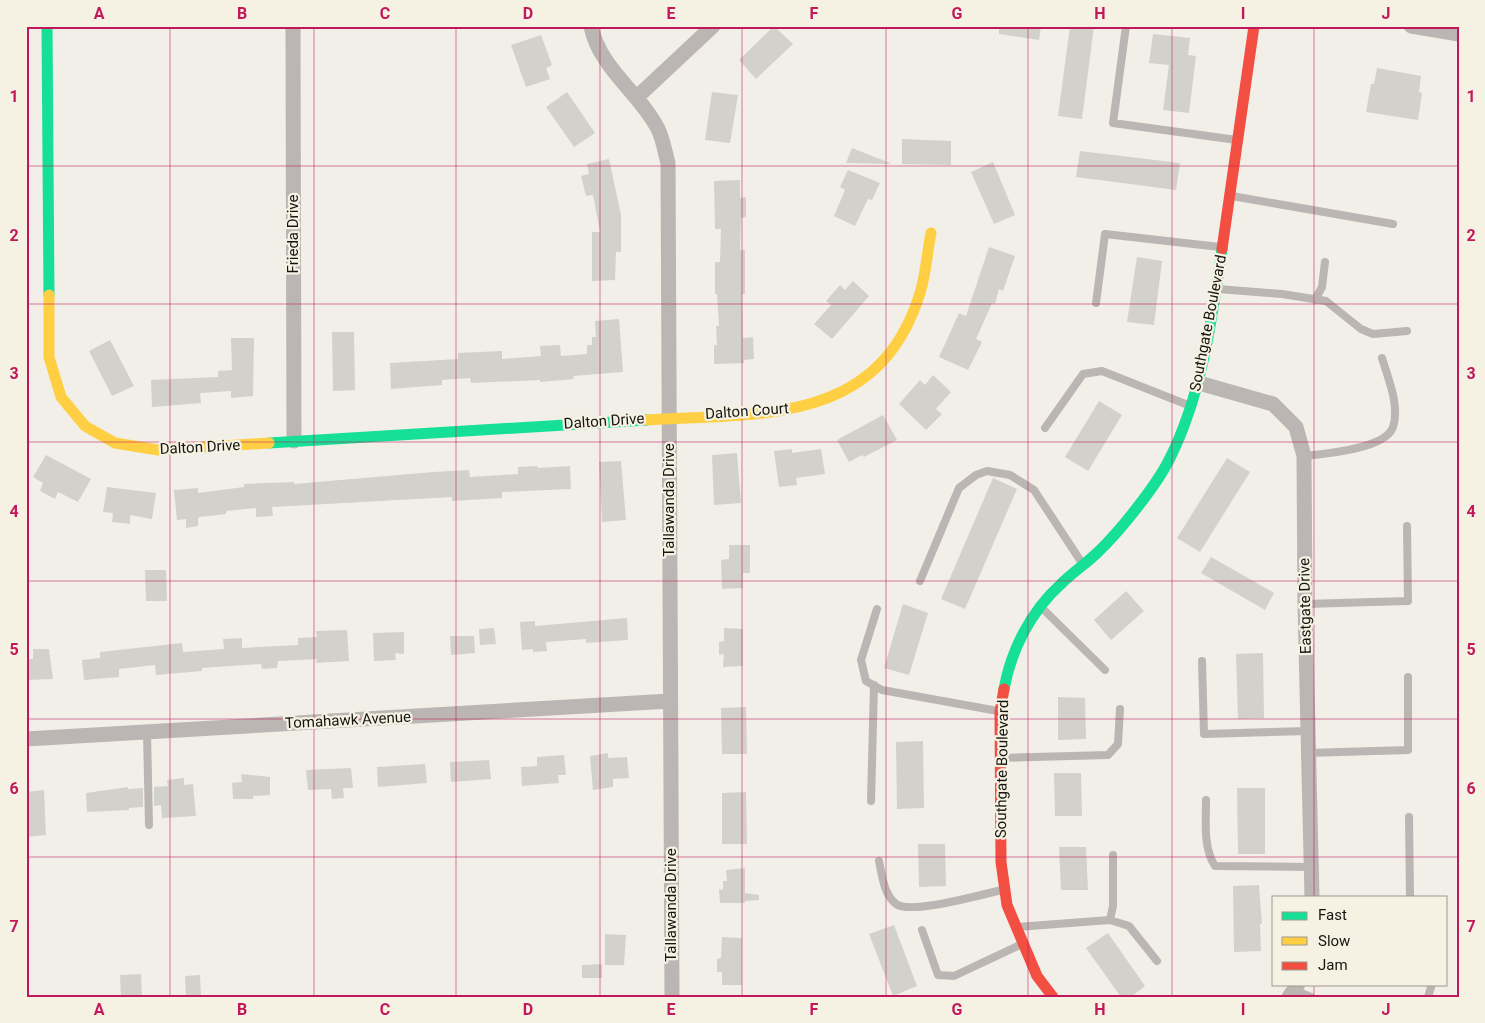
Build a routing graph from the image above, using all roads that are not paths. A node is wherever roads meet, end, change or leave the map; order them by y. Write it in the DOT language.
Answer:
graph roads {
  1 [pos="47,26"];
  2 [pos="292,26"];
  3 [pos="591,26"];
  4 [pos="713,26"];
  5 [pos="1126,26"];
  6 [pos="1254,26"];
  7 [pos="1411,26"];
  8 [pos="1459,34"];
  9 [pos="636,98"];
  10 [pos="1238,140"];
  11 [pos="1230,196"];
  12 [pos="1393,224"];
  13 [pos="931,232"];
  14 [pos="1222,247"];
  15 [pos="1325,262"];
  16 [pos="1216,289"];
  17 [pos="1315,300"];
  18 [pos="1096,303"];
  19 [pos="1407,331"];
  20 [pos="1382,358"];
  21 [pos="1198,383"];
  22 [pos="1190,406"];
  23 [pos="669,416"];
  24 [pos="1045,428"];
  25 [pos="294,441"];
  26 [pos="1304,456"];
  27 [pos="1407,526"];
  28 [pos="1083,564"];
  29 [pos="920,581"];
  30 [pos="1305,604"];
  31 [pos="1041,607"];
  32 [pos="878,609"];
  33 [pos="1202,661"];
  34 [pos="1105,670"];
  35 [pos="1408,677"];
  36 [pos="874,685"];
  37 [pos="670,701"];
  38 [pos="1120,710"];
  39 [pos="1000,712"];
  40 [pos="1308,731"];
  41 [pos="147,732"];
  42 [pos="26,739"];
  43 [pos="1308,753"];
  44 [pos="1000,758"];
  45 [pos="1206,800"];
  46 [pos="871,801"];
  47 [pos="1409,817"];
  48 [pos="149,825"];
  49 [pos="1113,855"];
  50 [pos="880,861"];
  51 [pos="1311,866"];
  52 [pos="1004,889"];
  53 [pos="1312,896"];
  54 [pos="1410,896"];
  55 [pos="1110,920"];
  56 [pos="1015,927"];
  57 [pos="922,930"];
  58 [pos="1022,944"];
  59 [pos="1157,961"];
  60 [pos="1294,990"];
  61 [pos="672,997"];
  62 [pos="1053,997"];
  63 [pos="1311,997"];
  1 -- 25 [label="street, Dalton Drive"];
  2 -- 25 [label="street, Frieda Drive"];
  3 -- 9 [label="street, Tallawanda Drive"];
  4 -- 9 [label="street"];
  5 -- 10 [label="lane"];
  6 -- 10 [label="street, Southgate Boulevard"];
  7 -- 8 [label="street"];
  9 -- 23 [label="street, Tallawanda Drive"];
  10 -- 11 [label="street, Southgate Boulevard"];
  11 -- 12 [label="lane"];
  11 -- 14 [label="street, Southgate Boulevard"];
  13 -- 23 [label="street, Dalton Court"];
  14 -- 16 [label="street, Southgate Boulevard"];
  14 -- 18 [label="lane"];
  15 -- 17 [label="lane"];
  16 -- 17 [label="lane"];
  16 -- 21 [label="street, Southgate Boulevard"];
  17 -- 19 [label="lane"];
  20 -- 26 [label="lane"];
  21 -- 22 [label="street, Southgate Boulevard"];
  21 -- 26 [label="street, Eastgate Drive"];
  22 -- 24 [label="lane"];
  22 -- 28 [label="street, Southgate Boulevard"];
  23 -- 25 [label="street, Dalton Drive"];
  23 -- 37 [label="street, Tallawanda Drive"];
  26 -- 30 [label="street, Eastgate Drive"];
  27 -- 30 [label="lane"];
  28 -- 29 [label="lane"];
  28 -- 31 [label="street, Southgate Boulevard"];
  30 -- 40 [label="street, Eastgate Drive"];
  31 -- 34 [label="lane"];
  31 -- 39 [label="street, Southgate Boulevard"];
  32 -- 36 [label="lane"];
  33 -- 40 [label="lane"];
  35 -- 43 [label="lane"];
  36 -- 39 [label="lane"];
  36 -- 46 [label="lane"];
  37 -- 41 [label="street, Tomahawk Avenue"];
  37 -- 61 [label="street, Tallawanda Drive"];
  38 -- 44 [label="lane"];
  39 -- 44 [label="street, Southgate Boulevard"];
  40 -- 43 [label="street, Eastgate Drive"];
  41 -- 42 [label="street, Tomahawk Avenue"];
  41 -- 48 [label="lane"];
  43 -- 51 [label="street, Eastgate Drive"];
  44 -- 52 [label="street, Southgate Boulevard"];
  45 -- 51 [label="lane"];
  47 -- 54 [label="lane"];
  49 -- 55 [label="lane"];
  50 -- 52 [label="lane"];
  51 -- 53 [label="street, Eastgate Drive"];
  52 -- 56 [label="street, Southgate Boulevard"];
  55 -- 56 [label="lane"];
  55 -- 59 [label="lane"];
  56 -- 58 [label="street, Southgate Boulevard"];
  57 -- 58 [label="lane"];
  58 -- 62 [label="street, Southgate Boulevard"];
  60 -- 63 [label="lane"];
}
